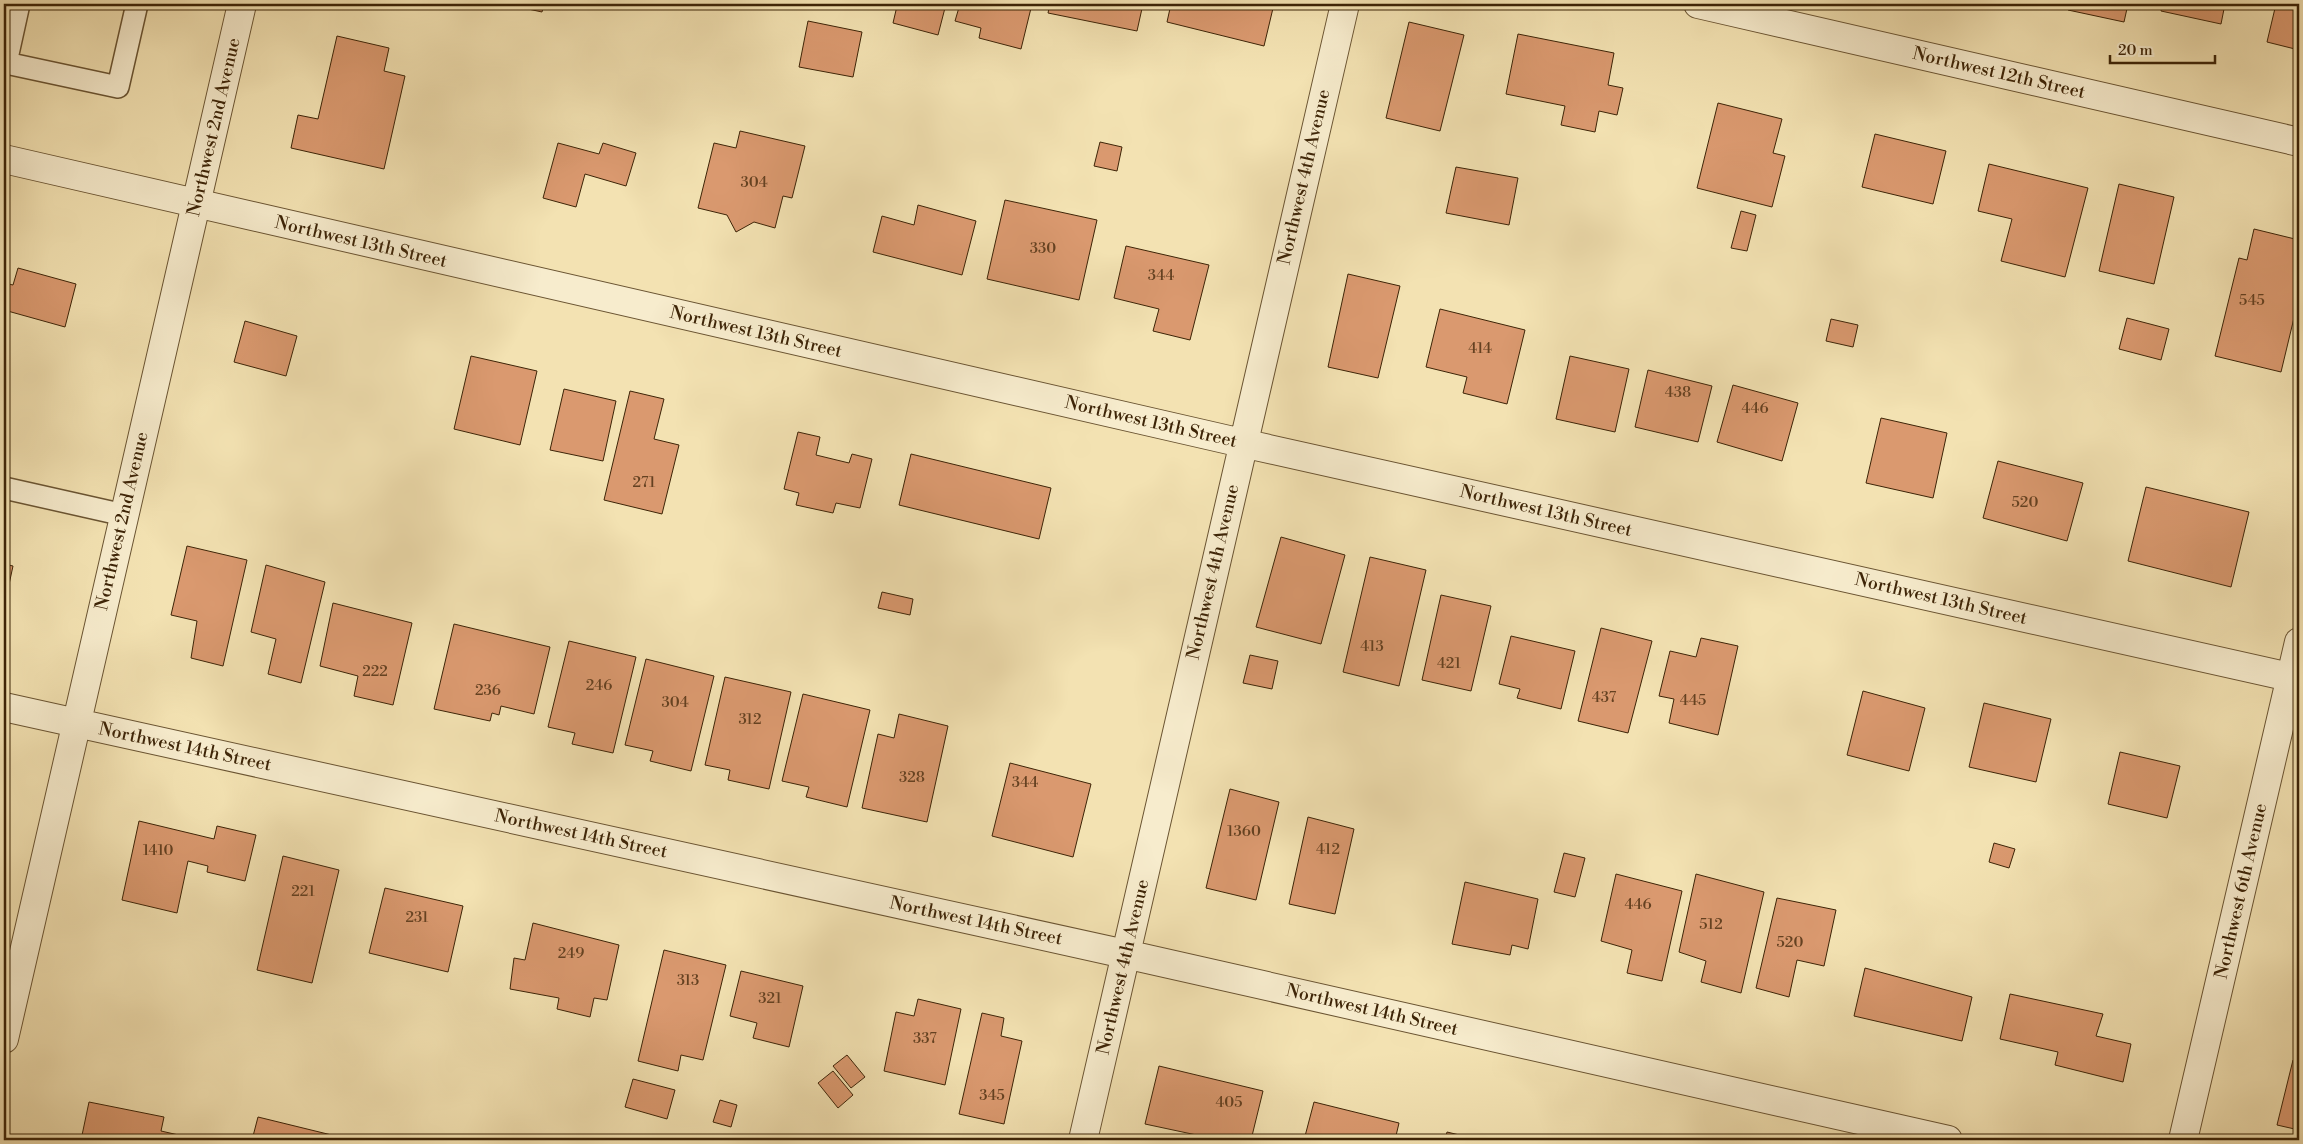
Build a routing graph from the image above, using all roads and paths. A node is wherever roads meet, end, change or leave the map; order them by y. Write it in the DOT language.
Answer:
graph roads {
  1 [pos="19,4"];
  2 [pos="137,4"];
  3 [pos="242,4"];
  4 [pos="1345,4"];
  5 [pos="1698,4"];
  6 [pos="2299,142"];
  7 [pos="4,159"];
  8 [pos="197,204"];
  9 [pos="1242,443"];
  10 [pos="4,488"];
  11 [pos="124,515"];
  12 [pos="2299,642"];
  13 [pos="2295,678"];
  14 [pos="4,707"];
  15 [pos="75,723"];
  16 [pos="1125,954"];
  17 [pos="4,1039"];
  18 [pos="1083,1140"];
  19 [pos="1948,1140"];
  20 [pos="2183,1140"];
  1 -- 2 [label="lane"];
  3 -- 8 [label="street, Northwest 2nd Avenue"];
  4 -- 9 [label="street, Northwest 4th Avenue"];
  5 -- 6 [label="street, Northwest 12th Street"];
  7 -- 8 [label="street, Northwest 13th Street"];
  8 -- 9 [label="street, Northwest 13th Street"];
  8 -- 11 [label="street, Northwest 2nd Avenue"];
  9 -- 13 [label="street, Northwest 13th Street"];
  9 -- 16 [label="street, Northwest 4th Avenue"];
  10 -- 11 [label="lane"];
  11 -- 15 [label="street, Northwest 2nd Avenue"];
  12 -- 13 [label="street, Northwest 6th Avenue"];
  13 -- 20 [label="street, Northwest 6th Avenue"];
  14 -- 15 [label="street, Northwest 14th Street"];
  15 -- 16 [label="street, Northwest 14th Street"];
  15 -- 17 [label="street, Northwest 2nd Avenue"];
  16 -- 18 [label="street, Northwest 4th Avenue"];
  16 -- 19 [label="street, Northwest 14th Street"];
}
